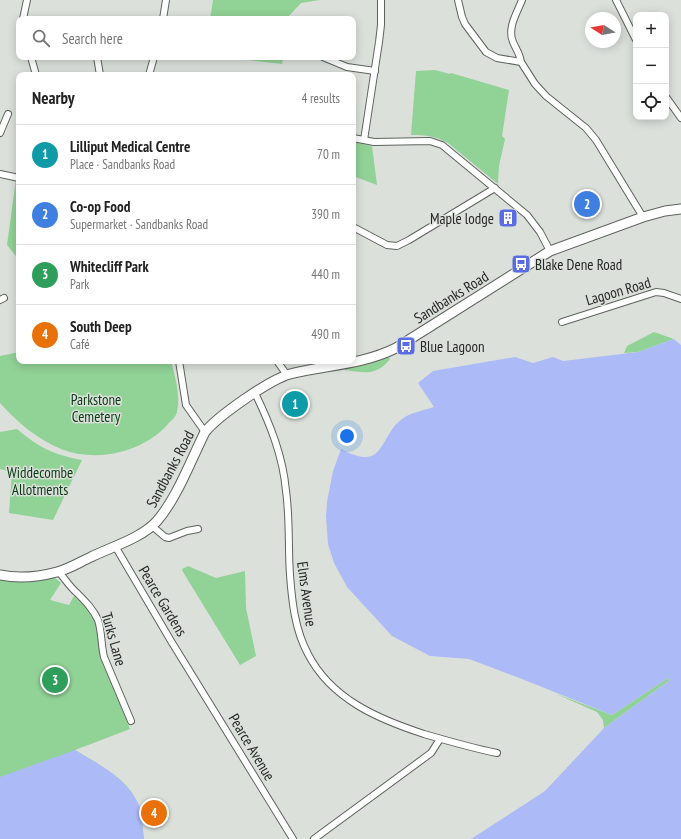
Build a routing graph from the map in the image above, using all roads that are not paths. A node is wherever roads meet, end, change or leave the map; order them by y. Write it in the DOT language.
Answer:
graph roads {
  1 [pos="27,0"];
  2 [pos="166,0"];
  3 [pos="381,0"];
  4 [pos="458,0"];
  5 [pos="522,0"];
  6 [pos="616,0"];
  7 [pos="24,16"];
  8 [pos="163,16"];
  9 [pos="633,34"];
  10 [pos="32,60"];
  11 [pos="98,60"];
  12 [pos="153,60"];
  13 [pos="330,60"];
  14 [pos="522,62"];
  15 [pos="375,71"];
  16 [pos="35,72"];
  17 [pos="100,72"];
  18 [pos="150,72"];
  19 [pos="669,101"];
  20 [pos="8,114"];
  21 [pos="681,118"];
  22 [pos="0,133"];
  23 [pos="356,139"];
  24 [pos="364,140"];
  25 [pos="0,174"];
  26 [pos="16,177"];
  27 [pos="495,188"];
  28 [pos="681,209"];
  29 [pos="643,216"];
  30 [pos="356,229"];
  31 [pos="550,251"];
  32 [pos="681,299"];
  33 [pos="562,322"];
  34 [pos="356,362"];
  35 [pos="179,364"];
  36 [pos="280,364"];
  37 [pos="343,364"];
  38 [pos="287,375"];
  39 [pos="255,393"];
  40 [pos="205,432"];
  41 [pos="152,526"];
  42 [pos="198,529"];
  43 [pos="115,546"];
  44 [pos="59,572"];
  45 [pos="0,576"];
  46 [pos="188,668"];
  47 [pos="131,721"];
  48 [pos="440,739"];
  49 [pos="497,753"];
  50 [pos="293,839"];
  51 [pos="314,839"];
  1 -- 7 [label="street"];
  2 -- 8 [label="street"];
  3 -- 15 [label="street"];
  4 -- 14 [label="street"];
  5 -- 14 [label="street"];
  6 -- 9 [label="street"];
  10 -- 16 [label="street"];
  11 -- 17 [label="street"];
  12 -- 18 [label="street"];
  13 -- 15 [label="street"];
  14 -- 29 [label="street"];
  15 -- 24 [label="street"];
  19 -- 21 [label="street"];
  20 -- 22 [label="street"];
  23 -- 24 [label="street"];
  24 -- 27 [label="street"];
  25 -- 26 [label="street"];
  27 -- 30 [label="street"];
  27 -- 31 [label="street"];
  28 -- 29 [label="main road, Sandbanks Road"];
  29 -- 31 [label="main road, Sandbanks Road"];
  31 -- 34 [label="main road, Sandbanks Road"];
  32 -- 33 [label="street, Lagoon Road"];
  35 -- 40 [label="street"];
  36 -- 38 [label="street"];
  37 -- 38 [label="main road, Sandbanks Road"];
  38 -- 39 [label="main road, Sandbanks Road"];
  39 -- 40 [label="main road, Sandbanks Road"];
  39 -- 48 [label="street, Elms Avenue"];
  40 -- 41 [label="main road, Sandbanks Road"];
  41 -- 42 [label="street"];
  41 -- 43 [label="main road, Sandbanks Road"];
  43 -- 44 [label="main road, Sandbanks Road"];
  43 -- 46 [label="street, Pearce Gardens"];
  44 -- 45 [label="main road, Sandbanks Road"];
  44 -- 47 [label="street, Turks Lane"];
  46 -- 50 [label="street, Pearce Avenue"];
  48 -- 49 [label="street, Elms Avenue"];
  48 -- 51 [label="street"];
}
